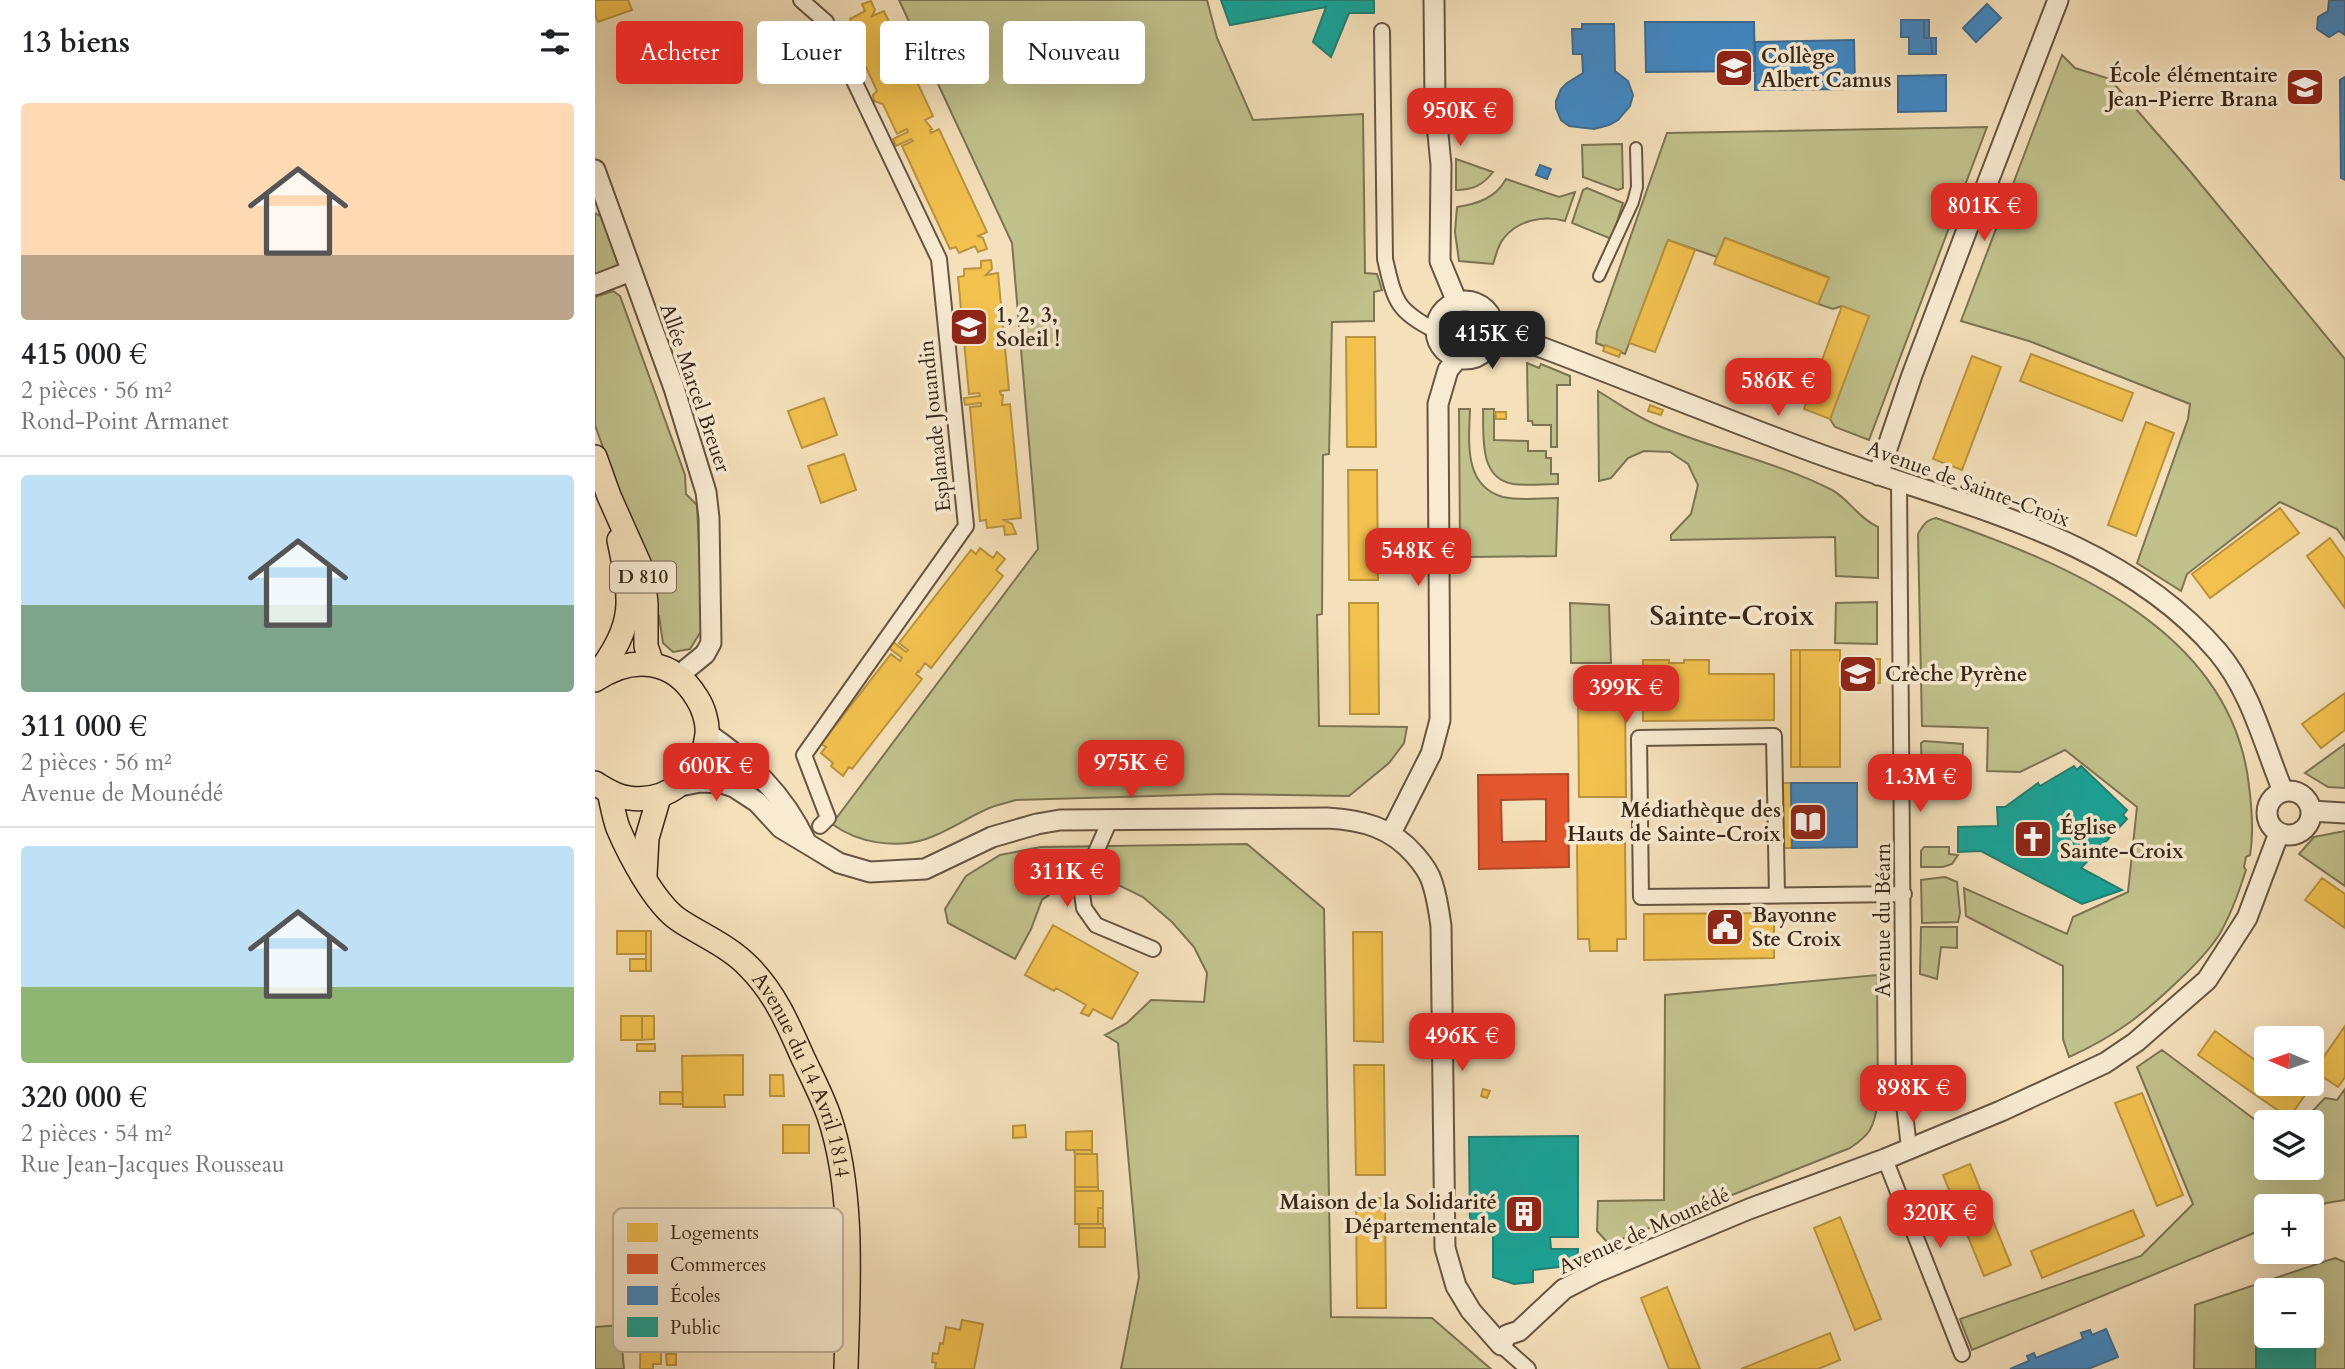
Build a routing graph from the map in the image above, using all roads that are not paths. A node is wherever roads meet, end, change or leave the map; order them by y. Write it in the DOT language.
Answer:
graph roads {
  1 [pos="801,0"];
  2 [pos="1434,0"];
  3 [pos="2058,0"];
  4 [pos="1382,31"];
  5 [pos="1636,148"];
  6 [pos="595,170"];
  7 [pos="601,204"];
  8 [pos="631,271"];
  9 [pos="1599,276"];
  10 [pos="595,285"];
  11 [pos="1457,302"];
  12 [pos="1436,331"];
  13 [pos="1494,334"];
  14 [pos="1457,359"];
  15 [pos="595,457"];
  16 [pos="1878,475"];
  17 [pos="1899,482"];
  18 [pos="609,496"];
  19 [pos="652,664"];
  20 [pos="678,676"];
  21 [pos="595,679"];
  22 [pos="707,733"];
  23 [pos="680,786"];
  24 [pos="602,787"];
  25 [pos="2283,791"];
  26 [pos="659,797"];
  27 [pos="2311,811"];
  28 [pos="2345,813"];
  29 [pos="1109,820"];
  30 [pos="820,826"];
  31 [pos="1391,833"];
  32 [pos="2279,833"];
  33 [pos="806,842"];
  34 [pos="645,878"];
  35 [pos="1904,894"];
  36 [pos="1777,895"];
  37 [pos="1153,949"];
  38 [pos="1909,1148"];
  39 [pos="1885,1159"];
  40 [pos="1501,1345"];
  41 [pos="1962,1354"];
  42 [pos="846,1369"];
  43 [pos="1528,1369"];
  1 -- 30 [label="street, Esplanade Jouandin"];
  2 -- 11 [label="street"];
  3 -- 16 [label="street"];
  4 -- 12 [label="street"];
  5 -- 9 [label="street"];
  6 -- 7 [label="street, Allée Marcel Breuer"];
  7 -- 8 [label="street, Allée Marcel Breuer"];
  8 -- 10 [label="street"];
  8 -- 20 [label="street, Allée Marcel Breuer"];
  11 -- 12 [label="street"];
  11 -- 13 [label="street"];
  12 -- 14 [label="street"];
  13 -- 14 [label="street"];
  13 -- 16 [label="street, Avenue de Sainte-Croix"];
  14 -- 31 [label="street"];
  15 -- 18 [label="main road, D 810"];
  16 -- 17 [label="street, Avenue de Sainte-Croix"];
  17 -- 25 [label="street, Avenue de Sainte-Croix"];
  17 -- 35 [label="street, Avenue du Béarn"];
  18 -- 19 [label="main road, D 810"];
  18 -- 21 [label="main road, D 810"];
  19 -- 20 [label="main road"];
  19 -- 21 [label="main road"];
  20 -- 22 [label="main road"];
  22 -- 23 [label="main road"];
  22 -- 33 [label="street"];
  23 -- 26 [label="main road"];
  23 -- 33 [label="street"];
  24 -- 26 [label="main road"];
  24 -- 34 [label="main road, Avenue du 14 Avril 1814"];
  25 -- 27 [label="street"];
  25 -- 32 [label="street"];
  26 -- 34 [label="main road"];
  27 -- 28 [label="street"];
  27 -- 32 [label="street"];
  29 -- 31 [label="street"];
  29 -- 33 [label="street"];
  29 -- 37 [label="street"];
  31 -- 40 [label="street"];
  32 -- 38 [label="street, Avenue de Mounédé"];
  34 -- 42 [label="main road, Avenue du 14 Avril 1814"];
  35 -- 36 [label="street"];
  35 -- 38 [label="street, Avenue du Béarn"];
  36 -- 36 [label="street"];
  38 -- 39 [label="street, Avenue de Mounédé"];
  39 -- 40 [label="street, Avenue de Mounédé"];
  39 -- 41 [label="street"];
  40 -- 43 [label="street"];
}
